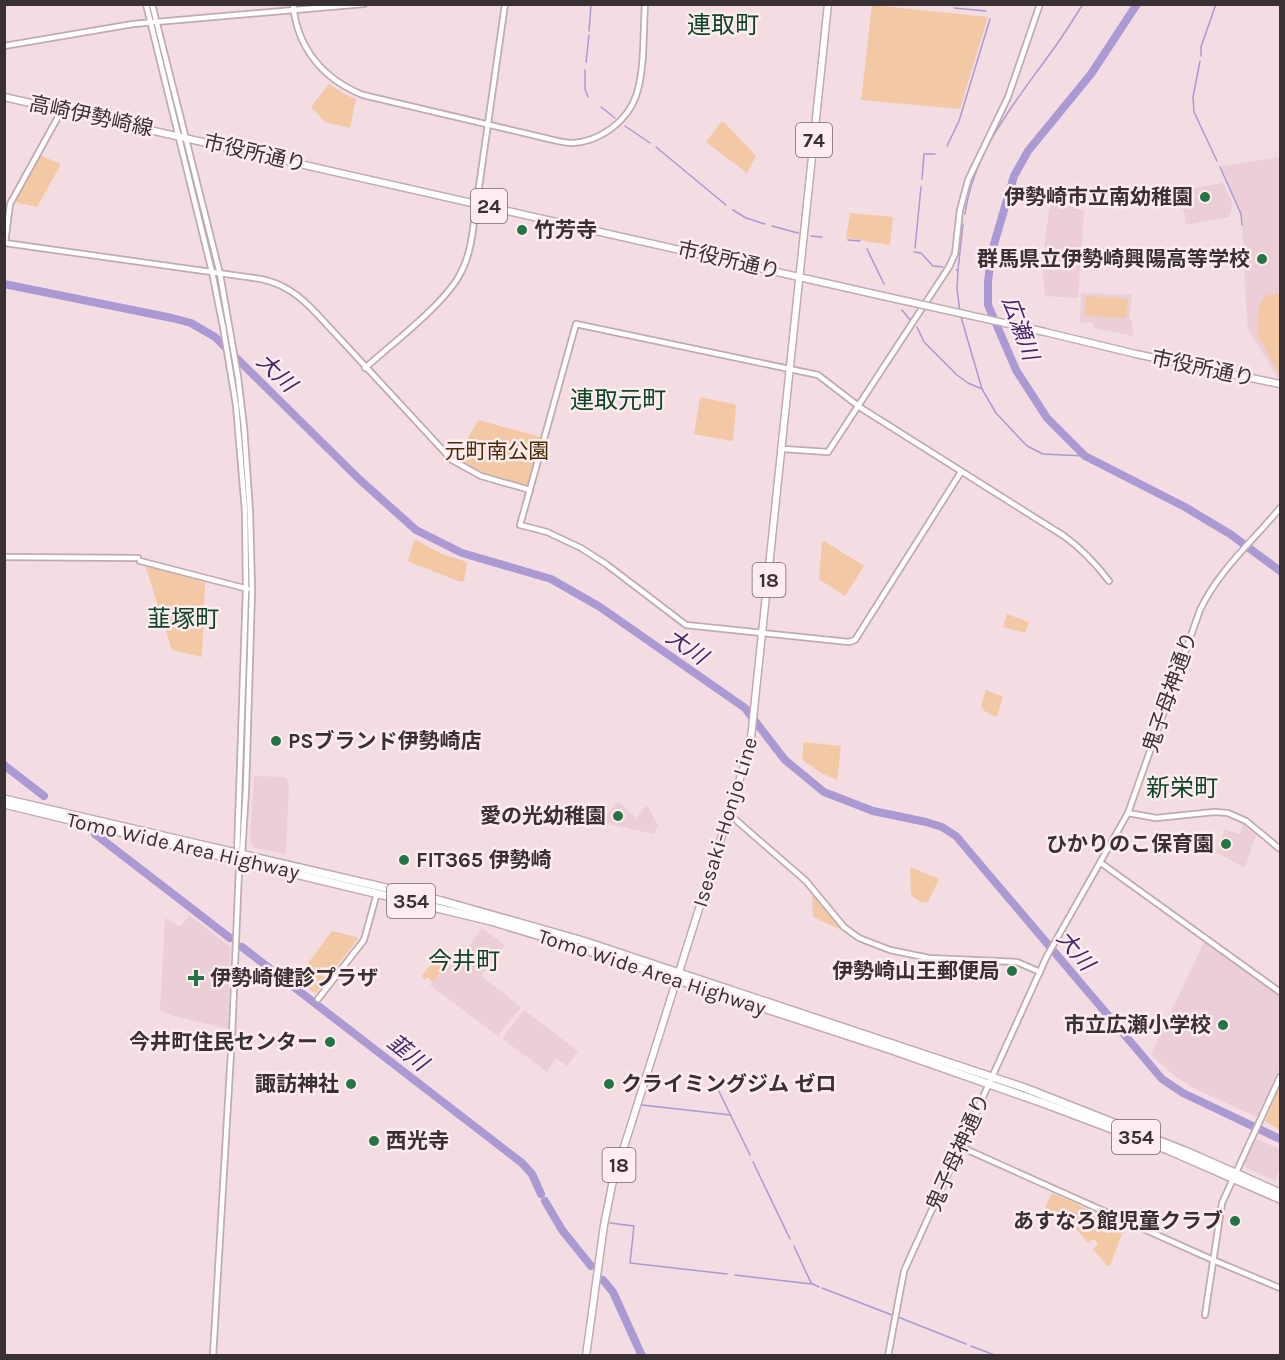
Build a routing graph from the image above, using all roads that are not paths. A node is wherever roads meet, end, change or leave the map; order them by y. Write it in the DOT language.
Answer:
graph roads {
  1 [pos="146,4"];
  2 [pos="152,4"];
  3 [pos="363,4"];
  4 [pos="505,4"];
  5 [pos="645,4"];
  6 [pos="828,4"];
  7 [pos="1040,4"];
  8 [pos="293,7"];
  9 [pos="154,22"];
  10 [pos="4,46"];
  11 [pos="4,97"];
  12 [pos="60,109"];
  13 [pos="488,124"];
  14 [pos="178,135"];
  15 [pos="186,137"];
  16 [pos="477,203"];
  17 [pos="212,273"];
  18 [pos="220,274"];
  19 [pos="800,276"];
  20 [pos="364,368"];
  21 [pos="791,369"];
  22 [pos="1281,384"];
  23 [pos="858,406"];
  24 [pos="783,449"];
  25 [pos="961,471"];
  26 [pos="530,490"];
  27 [pos="1281,507"];
  28 [pos="4,557"];
  29 [pos="1109,581"];
  30 [pos="246,589"];
  31 [pos="252,591"];
  32 [pos="763,633"];
  33 [pos="4,799"];
  34 [pos="4,804"];
  35 [pos="1128,813"];
  36 [pos="729,814"];
  37 [pos="1281,849"];
  38 [pos="239,856"];
  39 [pos="1101,863"];
  40 [pos="378,889"];
  41 [pos="1040,972"];
  42 [pos="678,976"];
  43 [pos="1281,992"];
  44 [pos="318,999"];
  45 [pos="1281,1077"];
  46 [pos="991,1080"];
  47 [pos="961,1147"];
  48 [pos="1235,1176"];
  49 [pos="1281,1193"];
  50 [pos="1281,1199"];
  51 [pos="1213,1260"];
  52 [pos="1281,1288"];
  53 [pos="1205,1315"];
  54 [pos="213,1356"];
  55 [pos="586,1356"];
  56 [pos="888,1356"];
  1 -- 9 [label="street"];
  2 -- 9 [label="street"];
  3 -- 8 [label="street"];
  4 -- 13 [label="street"];
  5 -- 13 [label="street"];
  6 -- 19 [label="main road, 74"];
  7 -- 23 [label="street"];
  8 -- 9 [label="street"];
  8 -- 13 [label="street"];
  9 -- 10 [label="street"];
  9 -- 14 [label="street"];
  9 -- 15 [label="street"];
  11 -- 12 [label="main road, 高崎伊勢崎線 / 24"];
  12 -- 14 [label="main road, 高崎伊勢崎線 / 24"];
  12 -- 17 [label="street"];
  13 -- 16 [label="street"];
  14 -- 15 [label="main road, 市役所通り / 24"];
  14 -- 17 [label="street"];
  15 -- 16 [label="main road, 市役所通り / 24"];
  15 -- 18 [label="street"];
  16 -- 19 [label="main road, 市役所通り / 24"];
  16 -- 20 [label="street"];
  17 -- 18 [label="street"];
  17 -- 30 [label="street"];
  18 -- 20 [label="street"];
  18 -- 31 [label="street"];
  19 -- 21 [label="main road, Isesaki-Honjo Line / 18"];
  19 -- 22 [label="main road, 市役所通り, bridge"];
  20 -- 26 [label="street"];
  21 -- 23 [label="street"];
  21 -- 24 [label="main road, Isesaki-Honjo Line / 18"];
  21 -- 26 [label="street"];
  23 -- 24 [label="street"];
  23 -- 25 [label="street"];
  24 -- 32 [label="main road, Isesaki-Honjo Line / 18"];
  25 -- 29 [label="street"];
  25 -- 32 [label="street"];
  26 -- 32 [label="street"];
  27 -- 35 [label="street, 鬼子母神通り"];
  28 -- 30 [label="street"];
  30 -- 31 [label="street"];
  30 -- 38 [label="street"];
  31 -- 38 [label="street"];
  32 -- 36 [label="main road, Isesaki-Honjo Line / 18"];
  33 -- 38 [label="highway, Tomo Wide Area Highway / 354"];
  34 -- 38 [label="highway, Tomo Wide Area Highway / 354"];
  35 -- 37 [label="street"];
  35 -- 39 [label="street, 鬼子母神通り"];
  36 -- 41 [label="street"];
  36 -- 42 [label="main road, Isesaki-Honjo Line / 18"];
  38 -- 40 [label="highway, Tomo Wide Area Highway / 354"];
  38 -- 54 [label="street"];
  39 -- 41 [label="street, 鬼子母神通り"];
  39 -- 43 [label="street"];
  40 -- 42 [label="highway, Tomo Wide Area Highway / 354"];
  40 -- 44 [label="street"];
  41 -- 46 [label="street, 鬼子母神通り"];
  42 -- 46 [label="highway, Tomo Wide Area Highway / 354"];
  42 -- 55 [label="main road, Isesaki-Honjo Line / 18"];
  45 -- 48 [label="street"];
  46 -- 47 [label="street, 鬼子母神通り"];
  46 -- 48 [label="highway, Tomo Wide Area Highway / 354"];
  47 -- 51 [label="street"];
  47 -- 56 [label="street, 鬼子母神通り"];
  48 -- 49 [label="highway, Tomo Wide Area Highway / 354"];
  48 -- 50 [label="highway, Tomo Wide Area Highway / 354"];
  48 -- 51 [label="street"];
  51 -- 52 [label="street"];
  51 -- 53 [label="street"];
}
